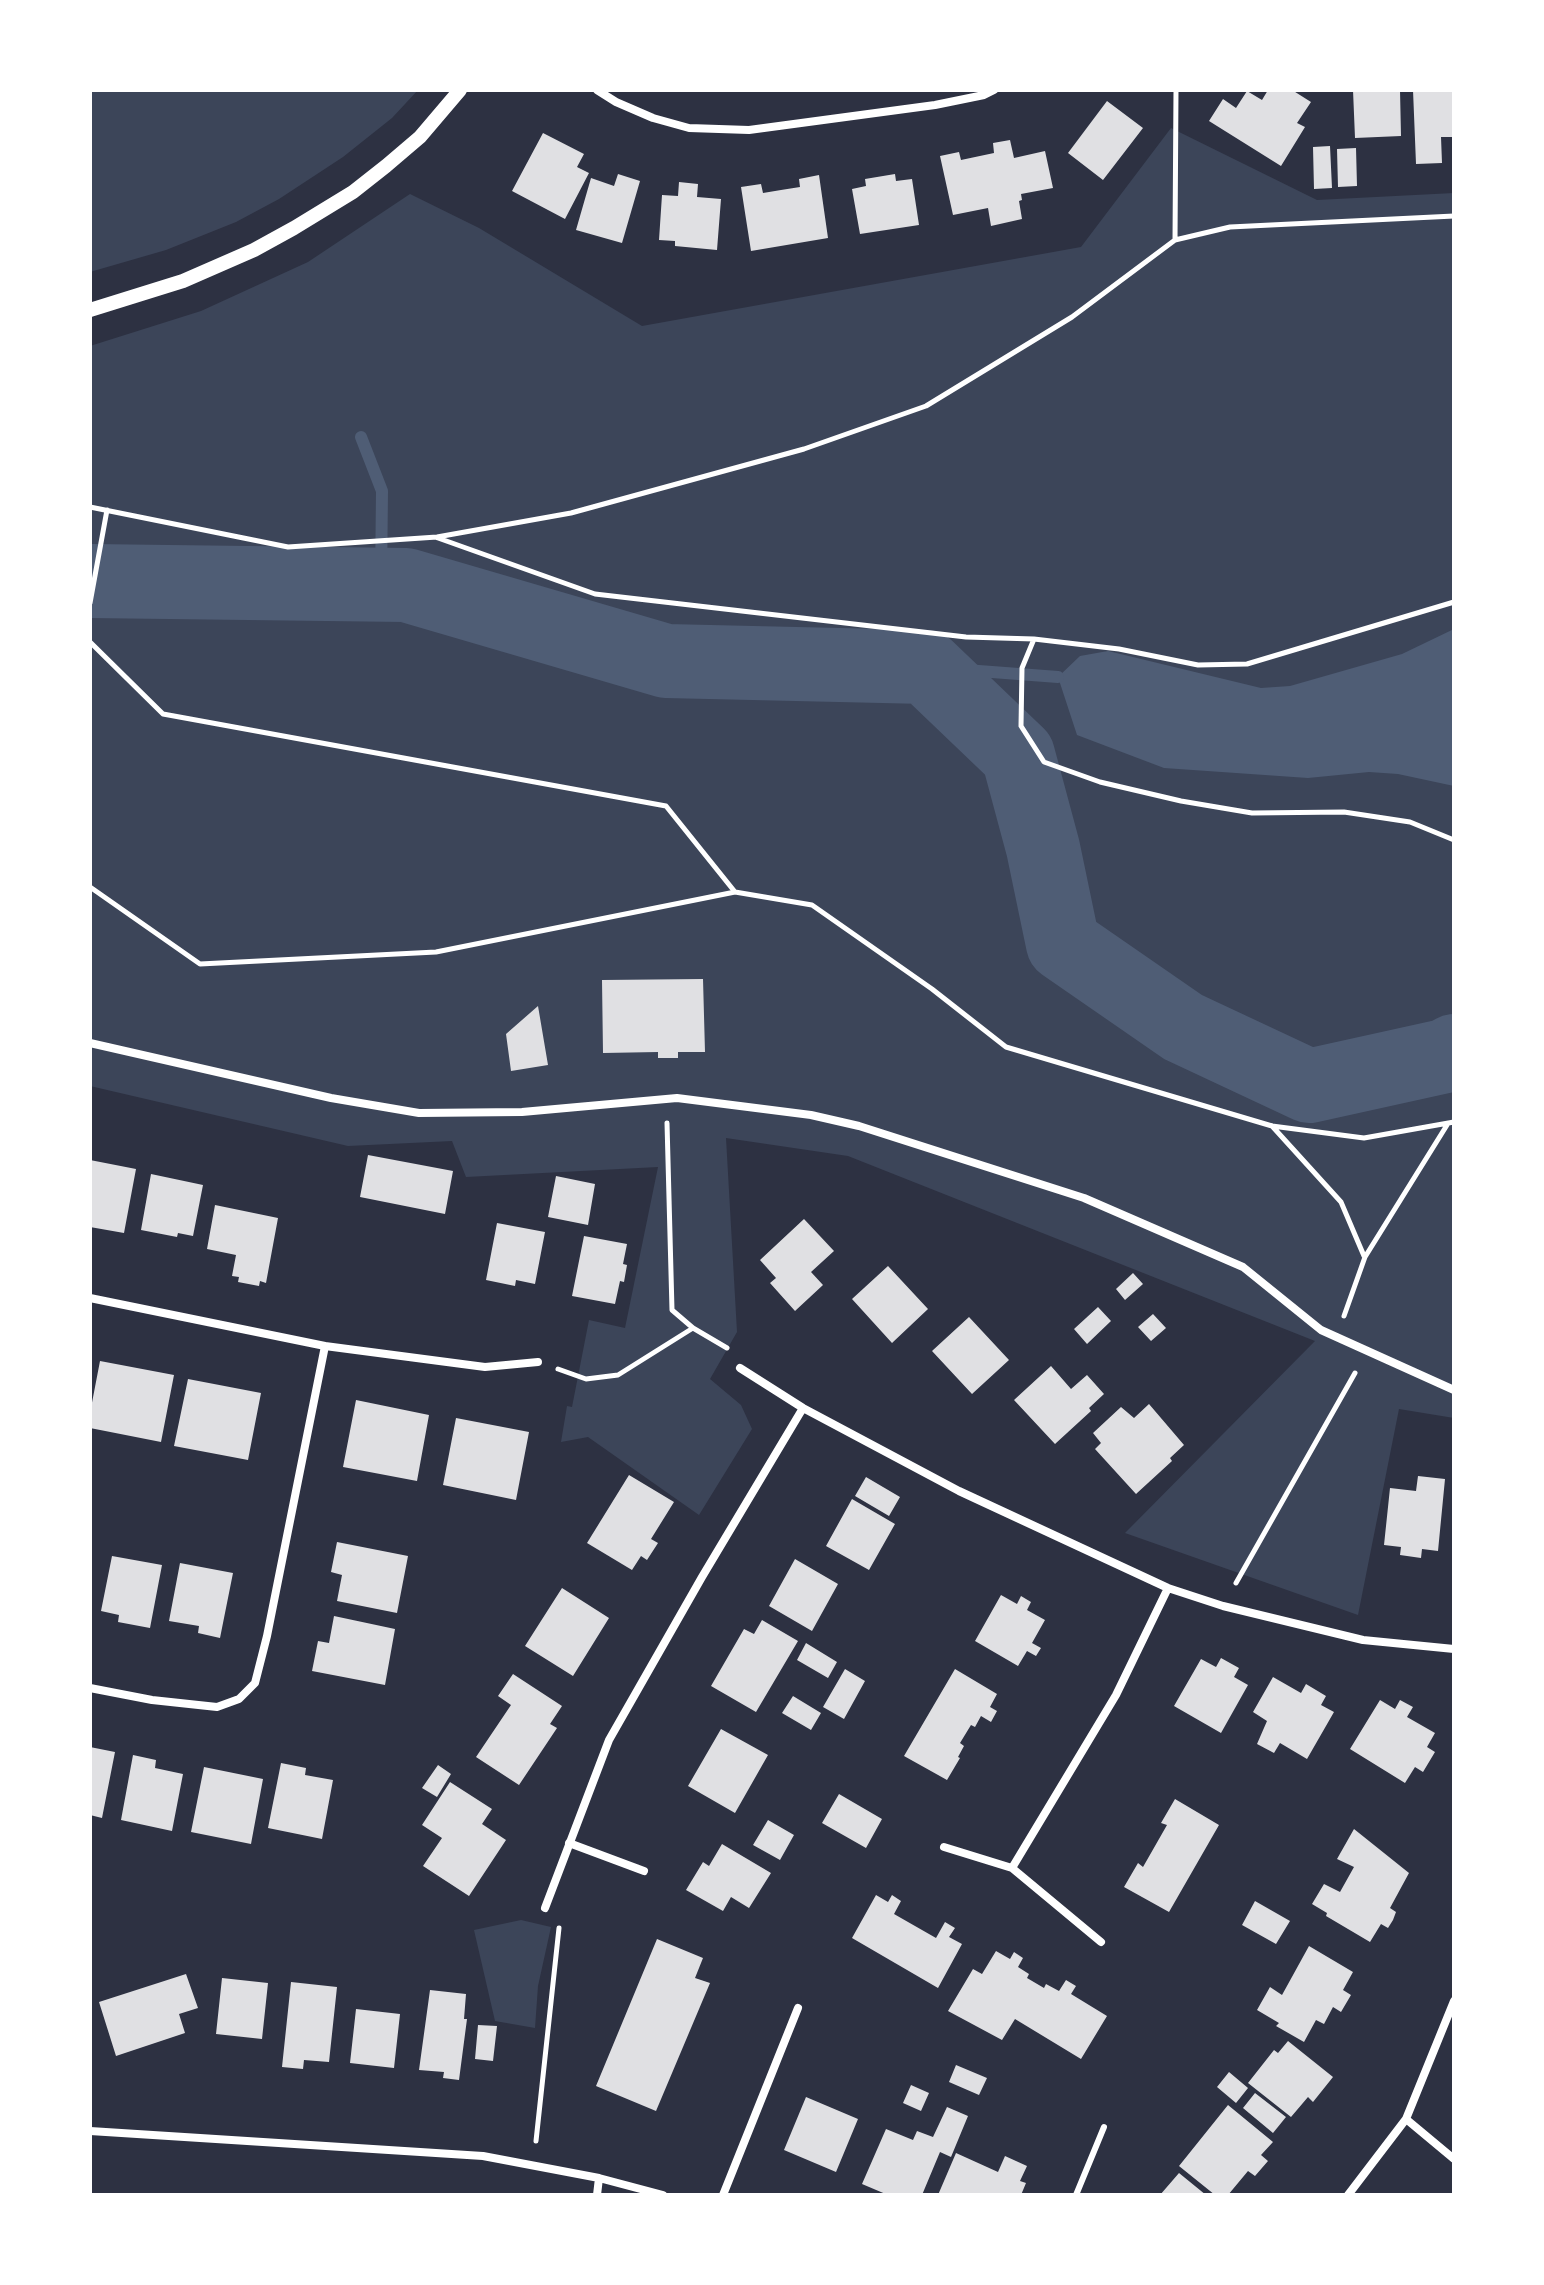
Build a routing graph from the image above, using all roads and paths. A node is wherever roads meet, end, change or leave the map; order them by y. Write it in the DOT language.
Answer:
graph roads {
  1 [pos="460,90"];
  2 [pos="597,90"];
  3 [pos="994,90"];
  4 [pos="1176,90"];
  5 [pos="1454,216"];
  6 [pos="1175,240"];
  7 [pos="90,310"];
  8 [pos="90,507"];
  9 [pos="107,510"];
  10 [pos="437,537"];
  11 [pos="1454,602"];
  12 [pos="90,603"];
  13 [pos="1034,639"];
  14 [pos="90,642"];
  15 [pos="1454,840"];
  16 [pos="90,887"];
  17 [pos="735,892"];
  18 [pos="90,1043"];
  19 [pos="666,1099"];
  20 [pos="1450,1123"];
  21 [pos="1272,1126"];
  22 [pos="1365,1257"];
  23 [pos="90,1298"];
  24 [pos="693,1328"];
  25 [pos="1336,1337"];
  26 [pos="325,1346"];
  27 [pos="1368,1351"];
  28 [pos="538,1362"];
  29 [pos="740,1368"];
  30 [pos="1454,1390"];
  31 [pos="803,1408"];
  32 [pos="1168,1588"];
  33 [pos="1223,1606"];
  34 [pos="1454,1649"];
  35 [pos="90,1688"];
  36 [pos="569,1843"];
  37 [pos="944,1847"];
  38 [pos="1012,1868"];
  39 [pos="644,1871"];
  40 [pos="545,1908"];
  41 [pos="1101,1942"];
  42 [pos="1454,2001"];
  43 [pos="798,2008"];
  44 [pos="1406,2119"];
  45 [pos="1104,2127"];
  46 [pos="90,2131"];
  47 [pos="1454,2159"];
  48 [pos="533,2166"];
  49 [pos="599,2178"];
  50 [pos="597,2195"];
  51 [pos="663,2195"];
  52 [pos="723,2195"];
  53 [pos="1076,2195"];
  54 [pos="1348,2195"];
  1 -- 7 [label="street"];
  2 -- 3 [label="street"];
  4 -- 6 [label="path"];
  5 -- 6 [label="path"];
  6 -- 10 [label="path"];
  8 -- 9 [label="path"];
  9 -- 10 [label="path"];
  9 -- 12 [label="path"];
  10 -- 13 [label="path"];
  11 -- 13 [label="path"];
  13 -- 15 [label="path"];
  14 -- 17 [label="path"];
  16 -- 17 [label="path"];
  17 -- 21 [label="path"];
  18 -- 19 [label="street"];
  19 -- 24 [label="path"];
  19 -- 25 [label="street"];
  20 -- 21 [label="path"];
  20 -- 22 [label="path"];
  21 -- 22 [label="path"];
  22 -- 25 [label="path"];
  23 -- 26 [label="street"];
  24 -- 28 [label="path"];
  24 -- 29 [label="path"];
  25 -- 27 [label="street"];
  26 -- 28 [label="street"];
  26 -- 35 [label="street"];
  27 -- 30 [label="street"];
  27 -- 33 [label="path"];
  29 -- 31 [label="street"];
  31 -- 32 [label="street"];
  31 -- 36 [label="street"];
  32 -- 33 [label="street"];
  32 -- 38 [label="street"];
  33 -- 34 [label="street"];
  36 -- 39 [label="street"];
  36 -- 40 [label="street"];
  37 -- 38 [label="street"];
  38 -- 41 [label="street"];
  40 -- 48 [label="path"];
  42 -- 44 [label="street"];
  43 -- 52 [label="street"];
  44 -- 47 [label="street"];
  44 -- 54 [label="street"];
  45 -- 53 [label="lane"];
  46 -- 48 [label="street"];
  48 -- 49 [label="street"];
  49 -- 50 [label="street"];
  49 -- 51 [label="street"];
}
